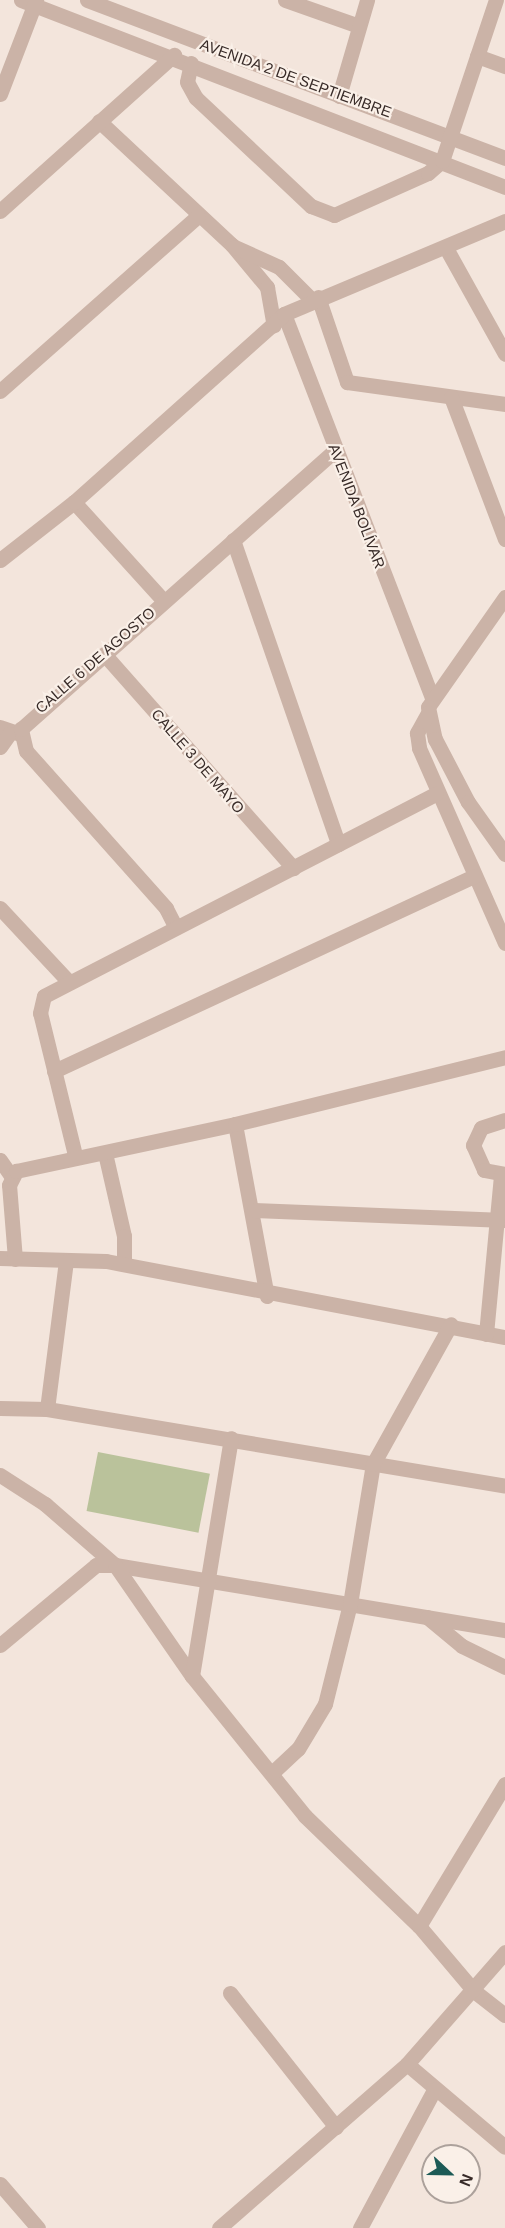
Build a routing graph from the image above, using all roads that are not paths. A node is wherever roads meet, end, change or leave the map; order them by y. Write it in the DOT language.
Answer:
graph roads {
  1 [pos="87,0"];
  2 [pos="285,0"];
  3 [pos="367,0"];
  4 [pos="496,0"];
  5 [pos="30,2"];
  6 [pos="359,26"];
  7 [pos="174,55"];
  8 [pos="477,56"];
  9 [pos="191,63"];
  10 [pos="505,66"];
  11 [pos="0,94"];
  12 [pos="339,96"];
  13 [pos="99,122"];
  14 [pos="453,135"];
  15 [pos="505,158"];
  16 [pos="442,161"];
  17 [pos="505,187"];
  18 [pos="0,211"];
  19 [pos="198,216"];
  20 [pos="505,221"];
  21 [pos="232,245"];
  22 [pos="446,248"];
  23 [pos="315,298"];
  24 [pos="279,320"];
  25 [pos="505,354"];
  26 [pos="0,392"];
  27 [pos="451,397"];
  28 [pos="505,404"];
  29 [pos="335,450"];
  30 [pos="74,502"];
  31 [pos="505,539"];
  32 [pos="233,540"];
  33 [pos="0,560"];
  34 [pos="163,600"];
  35 [pos="503,605"];
  36 [pos="104,654"];
  37 [pos="432,697"];
  38 [pos="428,713"];
  39 [pos="7,736"];
  40 [pos="436,794"];
  41 [pos="338,844"];
  42 [pos="505,854"];
  43 [pos="293,868"];
  44 [pos="474,876"];
  45 [pos="0,908"];
  46 [pos="175,926"];
  47 [pos="505,943"];
  48 [pos="69,982"];
  49 [pos="505,1057"];
  50 [pos="54,1071"];
  51 [pos="505,1120"];
  52 [pos="236,1124"];
  53 [pos="105,1152"];
  54 [pos="75,1155"];
  55 [pos="0,1160"];
  56 [pos="503,1174"];
  57 [pos="12,1177"];
  58 [pos="254,1210"];
  59 [pos="501,1220"];
  60 [pos="8,1259"];
  61 [pos="66,1261"];
  62 [pos="124,1264"];
  63 [pos="267,1296"];
  64 [pos="451,1324"];
  65 [pos="486,1334"];
  66 [pos="505,1337"];
  67 [pos="0,1408"];
  68 [pos="47,1409"];
  69 [pos="231,1438"];
  70 [pos="373,1464"];
  71 [pos="0,1475"];
  72 [pos="14,1485"];
  73 [pos="505,1486"];
  74 [pos="0,1494"];
  75 [pos="114,1565"];
  76 [pos="205,1578"];
  77 [pos="350,1604"];
  78 [pos="427,1617"];
  79 [pos="505,1630"];
  80 [pos="0,1645"];
  81 [pos="505,1667"];
  82 [pos="192,1676"];
  83 [pos="273,1772"];
  84 [pos="505,1784"];
  85 [pos="419,1926"];
  86 [pos="505,1952"];
  87 [pos="474,1991"];
  88 [pos="230,1993"];
  89 [pos="505,2015"];
  90 [pos="407,2064"];
  91 [pos="434,2090"];
  92 [pos="336,2127"];
  93 [pos="505,2147"];
  94 [pos="0,2184"];
  95 [pos="39,2228"];
  96 [pos="219,2228"];
  97 [pos="360,2228"];
  1 -- 12 [label="street, AVENIDA 2 DE SEPTIEMBRE"];
  2 -- 6 [label="street"];
  3 -- 6 [label="street"];
  4 -- 8 [label="street"];
  5 -- 7 [label="street"];
  5 -- 11 [label="street"];
  6 -- 12 [label="street"];
  7 -- 9 [label="street"];
  7 -- 13 [label="street"];
  8 -- 10 [label="street"];
  8 -- 14 [label="street"];
  9 -- 16 [label="street"];
  9 -- 16 [label="street"];
  12 -- 14 [label="street, AVENIDA 2 DE SEPTIEMBRE"];
  13 -- 18 [label="street"];
  13 -- 19 [label="street"];
  14 -- 15 [label="street, AVENIDA 2 DE SEPTIEMBRE"];
  14 -- 16 [label="street"];
  16 -- 17 [label="street"];
  19 -- 21 [label="street"];
  19 -- 26 [label="street"];
  20 -- 22 [label="street"];
  21 -- 23 [label="street"];
  21 -- 24 [label="street, AVENIDA BOLÍVAR"];
  22 -- 23 [label="street"];
  22 -- 25 [label="street"];
  23 -- 24 [label="street"];
  23 -- 27 [label="street"];
  24 -- 29 [label="street, AVENIDA BOLÍVAR"];
  24 -- 30 [label="street"];
  27 -- 28 [label="street"];
  27 -- 31 [label="street"];
  29 -- 32 [label="street, CALLE 6 DE AGOSTO"];
  29 -- 37 [label="street, AVENIDA BOLÍVAR"];
  30 -- 33 [label="street"];
  30 -- 34 [label="street"];
  32 -- 34 [label="street, CALLE 6 DE AGOSTO"];
  32 -- 41 [label="street"];
  34 -- 36 [label="street, CALLE 6 DE AGOSTO"];
  35 -- 37 [label="street"];
  36 -- 39 [label="street, CALLE 6 DE AGOSTO"];
  36 -- 43 [label="street, CALLE 3 DE MAYO"];
  37 -- 38 [label="street"];
  38 -- 40 [label="street"];
  38 -- 42 [label="street"];
  39 -- 46 [label="street, CALLE 6 DE AGOSTO"];
  40 -- 41 [label="street"];
  40 -- 44 [label="street"];
  41 -- 43 [label="street"];
  43 -- 46 [label="street"];
  44 -- 47 [label="street"];
  44 -- 50 [label="street"];
  45 -- 48 [label="street"];
  46 -- 48 [label="street"];
  48 -- 50 [label="street"];
  49 -- 52 [label="street"];
  50 -- 54 [label="street"];
  51 -- 56 [label="street"];
  52 -- 53 [label="street"];
  52 -- 58 [label="street"];
  53 -- 54 [label="street"];
  53 -- 62 [label="street"];
  54 -- 57 [label="street"];
  55 -- 57 [label="street"];
  56 -- 59 [label="street"];
  57 -- 60 [label="street"];
  58 -- 59 [label="street"];
  58 -- 63 [label="street"];
  59 -- 65 [label="street"];
  60 -- 61 [label="street"];
  61 -- 62 [label="street"];
  61 -- 68 [label="street"];
  62 -- 63 [label="street"];
  63 -- 64 [label="street"];
  64 -- 65 [label="street"];
  64 -- 70 [label="street"];
  65 -- 66 [label="street"];
  67 -- 68 [label="street"];
  68 -- 69 [label="street"];
  69 -- 70 [label="street"];
  69 -- 76 [label="street"];
  70 -- 73 [label="street"];
  70 -- 77 [label="street"];
  71 -- 72 [label="street"];
  72 -- 74 [label="street"];
  72 -- 75 [label="street"];
  75 -- 76 [label="street"];
  75 -- 80 [label="street"];
  75 -- 82 [label="street"];
  76 -- 77 [label="street"];
  76 -- 82 [label="street"];
  77 -- 78 [label="street"];
  77 -- 83 [label="street"];
  78 -- 79 [label="street"];
  78 -- 81 [label="street"];
  82 -- 83 [label="street"];
  83 -- 85 [label="street"];
  84 -- 85 [label="street"];
  85 -- 87 [label="street"];
  86 -- 87 [label="street"];
  87 -- 89 [label="street"];
  87 -- 90 [label="street"];
  88 -- 92 [label="street"];
  90 -- 91 [label="street"];
  90 -- 92 [label="street"];
  91 -- 93 [label="street"];
  91 -- 97 [label="street"];
  92 -- 96 [label="street"];
  94 -- 95 [label="street"];
}
